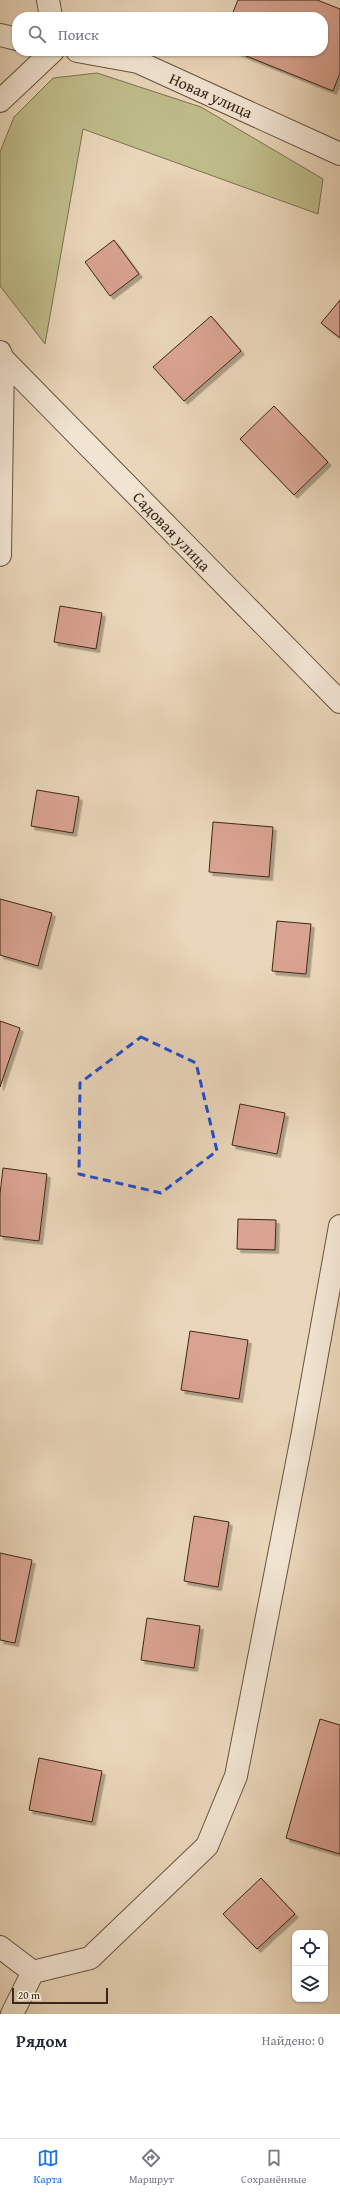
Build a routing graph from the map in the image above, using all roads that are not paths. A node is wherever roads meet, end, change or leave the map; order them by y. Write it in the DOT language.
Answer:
graph roads {
  1 [pos="48,0"];
  2 [pos="50,12"];
  3 [pos="0,35"];
  4 [pos="12,38"];
  5 [pos="48,56"];
  6 [pos="105,56"];
  7 [pos="0,101"];
  8 [pos="340,154"];
  9 [pos="2,356"];
  10 [pos="0,555"];
  11 [pos="340,702"];
  12 [pos="340,1226"];
  13 [pos="0,1946"];
  14 [pos="33,1972"];
  15 [pos="12,2014"];
  1 -- 2 [label="street"];
  3 -- 4 [label="street"];
  5 -- 7 [label="street"];
  6 -- 8 [label="street, Новая улица"];
  9 -- 10 [label="street"];
  9 -- 11 [label="street, Садовая улица"];
  12 -- 14 [label="street"];
  13 -- 14 [label="street"];
  14 -- 15 [label="street"];
}
